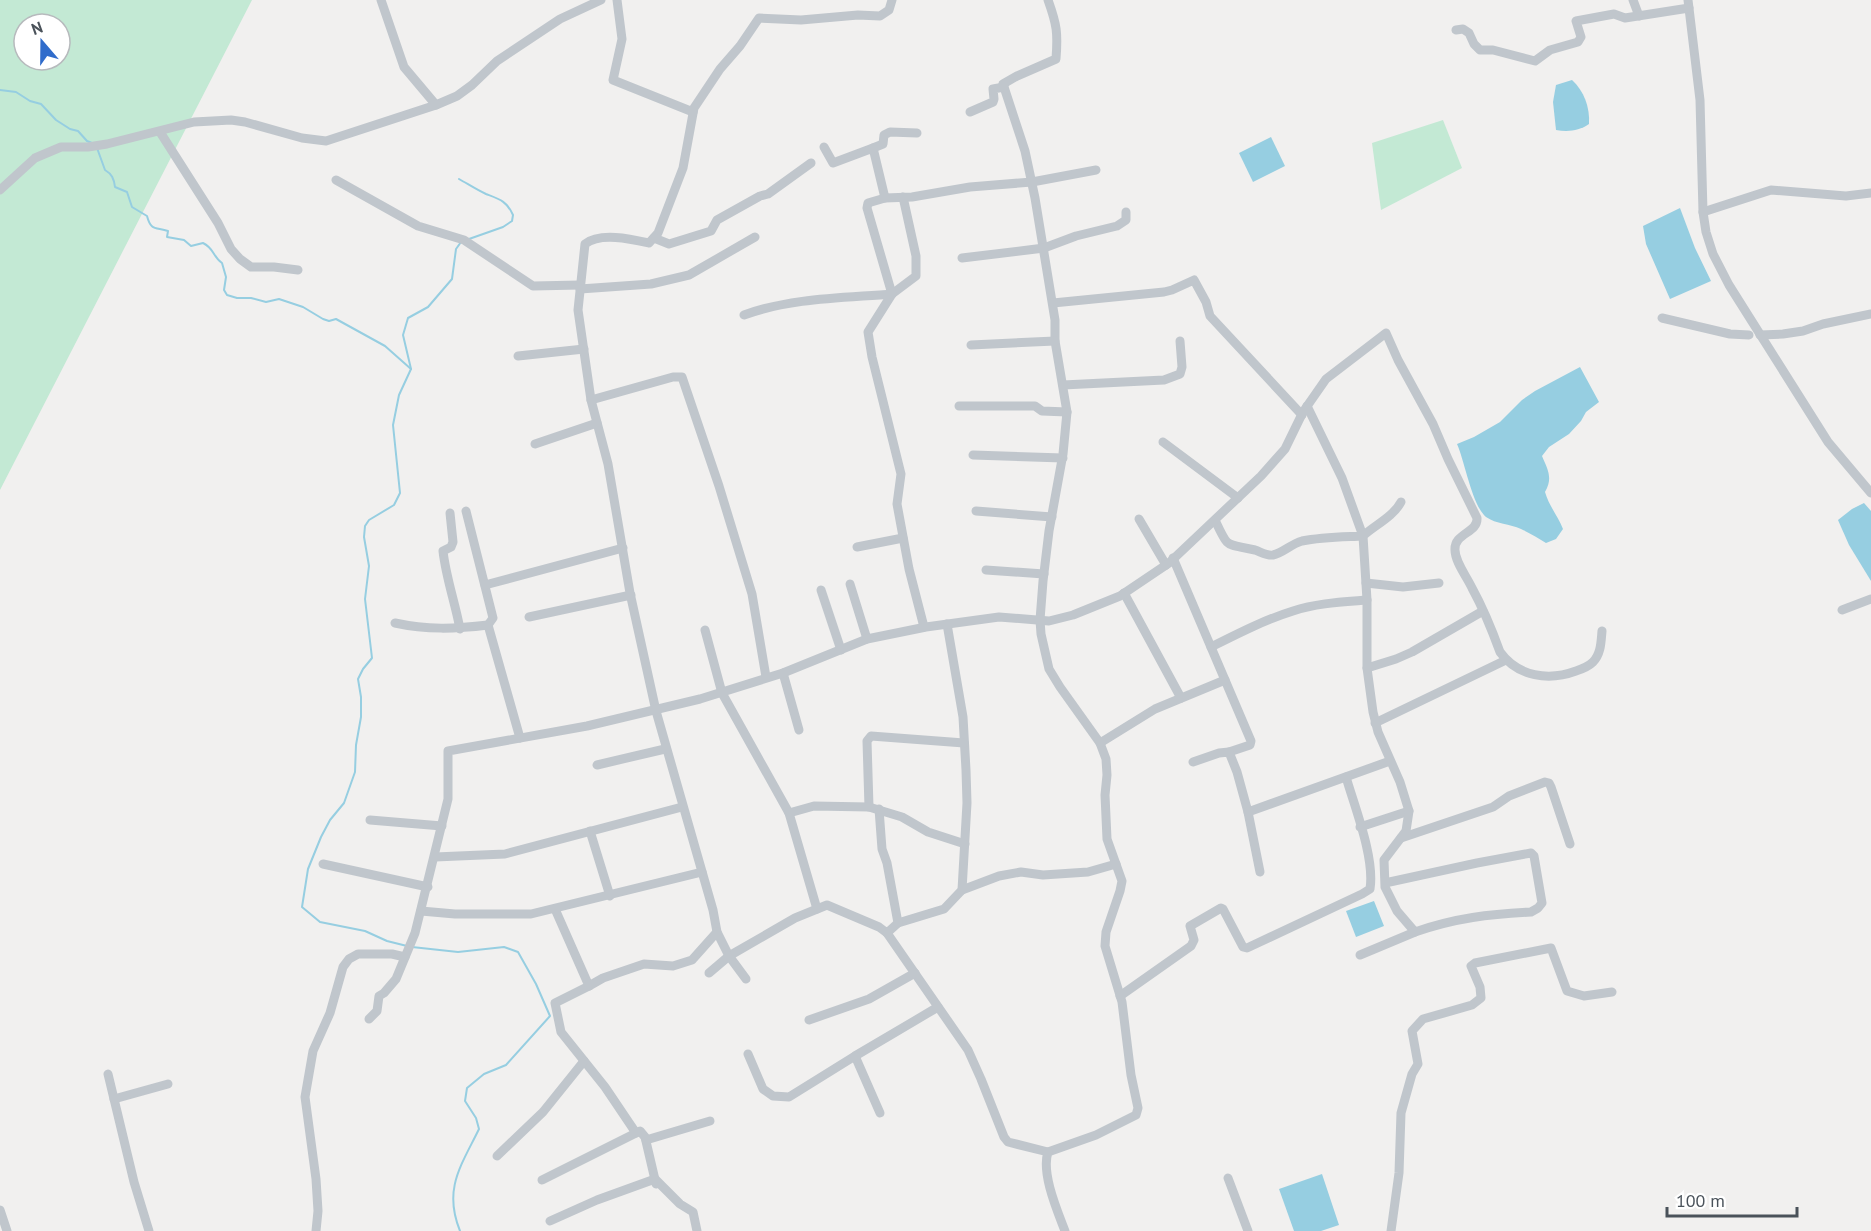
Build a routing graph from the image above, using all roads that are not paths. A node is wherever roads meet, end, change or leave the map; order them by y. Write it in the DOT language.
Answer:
graph roads {
  1 [pos="381,0"];
  2 [pos="601,0"];
  3 [pos="617,0"];
  4 [pos="892,0"];
  5 [pos="1048,0"];
  6 [pos="1633,0"];
  7 [pos="1689,4"];
  8 [pos="1639,16"];
  9 [pos="1456,30"];
  10 [pos="1004,87"];
  11 [pos="436,105"];
  12 [pos="693,112"];
  13 [pos="970,112"];
  14 [pos="160,132"];
  15 [pos="917,133"];
  16 [pos="824,147"];
  17 [pos="873,148"];
  18 [pos="812,163"];
  19 [pos="1096,170"];
  20 [pos="336,180"];
  21 [pos="1032,182"];
  22 [pos="0,190"];
  23 [pos="1871,193"];
  24 [pos="903,197"];
  25 [pos="885,198"];
  26 [pos="1126,212"];
  27 [pos="1703,212"];
  28 [pos="755,237"];
  29 [pos="654,238"];
  30 [pos="1044,248"];
  31 [pos="962,258"];
  32 [pos="298,270"];
  33 [pos="580,287"];
  34 [pos="892,294"];
  35 [pos="1053,303"];
  36 [pos="1871,314"];
  37 [pos="744,315"];
  38 [pos="1662,318"];
  39 [pos="1749,335"];
  40 [pos="1760,335"];
  41 [pos="1055,341"];
  42 [pos="1180,341"];
  43 [pos="971,345"];
  44 [pos="584,349"];
  45 [pos="518,356"];
  46 [pos="1063,385"];
  47 [pos="591,400"];
  48 [pos="959,406"];
  49 [pos="1304,410"];
  50 [pos="1067,412"];
  51 [pos="597,423"];
  52 [pos="1162,442"];
  53 [pos="535,444"];
  54 [pos="973,456"];
  55 [pos="1063,458"];
  56 [pos="1871,493"];
  57 [pos="1238,498"];
  58 [pos="1401,502"];
  59 [pos="466,511"];
  60 [pos="976,511"];
  61 [pos="450,513"];
  62 [pos="1052,517"];
  63 [pos="1138,519"];
  64 [pos="1215,520"];
  65 [pos="1363,536"];
  66 [pos="903,538"];
  67 [pos="857,547"];
  68 [pos="622,548"];
  69 [pos="1170,562"];
  70 [pos="986,570"];
  71 [pos="1044,574"];
  72 [pos="1366,583"];
  73 [pos="1439,583"];
  74 [pos="850,584"];
  75 [pos="484,585"];
  76 [pos="821,590"];
  77 [pos="1124,593"];
  78 [pos="631,595"];
  79 [pos="1871,599"];
  80 [pos="1367,600"];
  81 [pos="1842,610"];
  82 [pos="1483,611"];
  83 [pos="529,617"];
  84 [pos="1040,620"];
  85 [pos="395,623"];
  86 [pos="947,624"];
  87 [pos="488,625"];
  88 [pos="924,627"];
  89 [pos="460,628"];
  90 [pos="705,630"];
  91 [pos="1602,631"];
  92 [pos="867,639"];
  93 [pos="1211,647"];
  94 [pos="841,650"];
  95 [pos="1506,660"];
  96 [pos="1366,668"];
  97 [pos="783,673"];
  98 [pos="766,677"];
  99 [pos="1225,681"];
  100 [pos="722,693"];
  101 [pos="1181,698"];
  102 [pos="656,711"];
  103 [pos="1375,723"];
  104 [pos="799,730"];
  105 [pos="520,738"];
  106 [pos="964,743"];
  107 [pos="1100,744"];
  108 [pos="665,749"];
  109 [pos="1229,752"];
  110 [pos="1390,761"];
  111 [pos="1193,762"];
  112 [pos="597,765"];
  113 [pos="1346,777"];
  114 [pos="682,807"];
  115 [pos="874,808"];
  116 [pos="1409,811"];
  117 [pos="1248,812"];
  118 [pos="789,813"];
  119 [pos="369,820"];
  120 [pos="442,826"];
  121 [pos="1360,827"];
  122 [pos="590,831"];
  123 [pos="1401,838"];
  124 [pos="965,844"];
  125 [pos="1570,844"];
  126 [pos="435,857"];
  127 [pos="323,864"];
  128 [pos="1116,864"];
  129 [pos="702,872"];
  130 [pos="1260,872"];
  131 [pos="1385,883"];
  132 [pos="428,887"];
  133 [pos="962,890"];
  134 [pos="610,896"];
  135 [pos="555,909"];
  136 [pos="817,909"];
  137 [pos="421,911"];
  138 [pos="898,923"];
  139 [pos="717,932"];
  140 [pos="1415,932"];
  141 [pos="887,933"];
  142 [pos="1360,955"];
  143 [pos="729,956"];
  144 [pos="405,957"];
  145 [pos="709,973"];
  146 [pos="915,973"];
  147 [pos="746,979"];
  148 [pos="589,986"];
  149 [pos="1612,992"];
  150 [pos="1120,996"];
  151 [pos="938,1007"];
  152 [pos="369,1019"];
  153 [pos="809,1020"];
  154 [pos="748,1054"];
  155 [pos="855,1056"];
  156 [pos="584,1061"];
  157 [pos="108,1074"];
  158 [pos="168,1084"];
  159 [pos="114,1099"];
  160 [pos="880,1113"];
  161 [pos="710,1121"];
  162 [pos="636,1133"];
  163 [pos="646,1140"];
  164 [pos="1048,1152"];
  165 [pos="497,1156"];
  166 [pos="1228,1178"];
  167 [pos="542,1180"];
  168 [pos="656,1184"];
  169 [pos="0,1210"];
  170 [pos="550,1221"];
  171 [pos="7,1231"];
  172 [pos="149,1231"];
  173 [pos="316,1231"];
  174 [pos="697,1231"];
  175 [pos="1065,1231"];
  176 [pos="1248,1231"];
  177 [pos="1391,1231"];
  1 -- 11 [label="street"];
  2 -- 11 [label="street"];
  3 -- 12 [label="street"];
  4 -- 12 [label="street"];
  5 -- 10 [label="street"];
  6 -- 8 [label="street"];
  7 -- 8 [label="street"];
  7 -- 27 [label="street"];
  8 -- 9 [label="street"];
  10 -- 13 [label="street"];
  10 -- 21 [label="street"];
  11 -- 14 [label="street"];
  12 -- 29 [label="street"];
  14 -- 22 [label="street"];
  14 -- 32 [label="street"];
  15 -- 17 [label="street"];
  16 -- 17 [label="street"];
  17 -- 25 [label="street"];
  18 -- 29 [label="street"];
  19 -- 21 [label="street"];
  20 -- 33 [label="street"];
  21 -- 24 [label="street"];
  21 -- 30 [label="street"];
  23 -- 27 [label="street"];
  24 -- 25 [label="street"];
  24 -- 34 [label="street"];
  25 -- 34 [label="street"];
  26 -- 30 [label="street"];
  27 -- 40 [label="street"];
  28 -- 33 [label="street"];
  29 -- 33 [label="street"];
  30 -- 31 [label="street"];
  30 -- 35 [label="street"];
  33 -- 44 [label="street"];
  34 -- 37 [label="street"];
  34 -- 66 [label="street"];
  35 -- 41 [label="street"];
  35 -- 49 [label="street"];
  36 -- 40 [label="street"];
  38 -- 39 [label="street"];
  40 -- 56 [label="street"];
  41 -- 43 [label="street"];
  41 -- 46 [label="street"];
  42 -- 46 [label="street"];
  44 -- 45 [label="street"];
  44 -- 47 [label="street"];
  46 -- 50 [label="street"];
  47 -- 51 [label="street"];
  47 -- 98 [label="street"];
  48 -- 50 [label="street"];
  49 -- 57 [label="street"];
  49 -- 65 [label="street"];
  49 -- 82 [label="street"];
  50 -- 55 [label="street"];
  51 -- 53 [label="street"];
  51 -- 68 [label="street"];
  52 -- 57 [label="street"];
  54 -- 55 [label="street"];
  55 -- 62 [label="street"];
  57 -- 64 [label="street"];
  58 -- 65 [label="street"];
  59 -- 75 [label="street"];
  60 -- 62 [label="street"];
  61 -- 89 [label="street"];
  62 -- 71 [label="street"];
  63 -- 69 [label="street"];
  64 -- 65 [label="street"];
  64 -- 69 [label="street"];
  65 -- 72 [label="street"];
  66 -- 67 [label="street"];
  66 -- 88 [label="street"];
  68 -- 75 [label="street"];
  68 -- 78 [label="street"];
  69 -- 77 [label="street"];
  69 -- 93 [label="street"];
  70 -- 71 [label="street"];
  71 -- 84 [label="street"];
  72 -- 73 [label="street"];
  72 -- 80 [label="street"];
  74 -- 92 [label="street"];
  75 -- 87 [label="street"];
  76 -- 94 [label="street"];
  77 -- 84 [label="street"];
  77 -- 101 [label="street"];
  78 -- 83 [label="street"];
  78 -- 102 [label="street"];
  79 -- 81 [label="street"];
  80 -- 93 [label="street"];
  80 -- 96 [label="street"];
  82 -- 95 [label="street"];
  82 -- 96 [label="street"];
  84 -- 86 [label="street"];
  84 -- 107 [label="street"];
  85 -- 89 [label="street"];
  86 -- 88 [label="street"];
  86 -- 106 [label="street"];
  87 -- 89 [label="street"];
  87 -- 105 [label="street"];
  88 -- 92 [label="street"];
  90 -- 100 [label="street"];
  91 -- 95 [label="street"];
  92 -- 94 [label="street"];
  93 -- 99 [label="street"];
  94 -- 97 [label="street"];
  95 -- 103 [label="street"];
  96 -- 103 [label="street"];
  97 -- 98 [label="street"];
  97 -- 104 [label="street"];
  98 -- 100 [label="street"];
  99 -- 101 [label="street"];
  99 -- 109 [label="street"];
  100 -- 102 [label="street"];
  100 -- 118 [label="street"];
  101 -- 107 [label="street"];
  102 -- 105 [label="street"];
  102 -- 108 [label="street"];
  103 -- 110 [label="street"];
  105 -- 120 [label="street"];
  106 -- 115 [label="street"];
  106 -- 124 [label="street"];
  107 -- 128 [label="street"];
  108 -- 112 [label="street"];
  108 -- 114 [label="street"];
  109 -- 111 [label="street"];
  109 -- 117 [label="street"];
  110 -- 113 [label="street"];
  110 -- 116 [label="street"];
  113 -- 117 [label="street"];
  113 -- 121 [label="street"];
  114 -- 122 [label="street"];
  114 -- 129 [label="street"];
  115 -- 118 [label="street"];
  115 -- 124 [label="street"];
  115 -- 138 [label="street"];
  116 -- 121 [label="street"];
  116 -- 123 [label="street"];
  117 -- 130 [label="street"];
  118 -- 136 [label="street"];
  119 -- 120 [label="street"];
  120 -- 126 [label="street"];
  121 -- 150 [label="street"];
  122 -- 126 [label="street"];
  122 -- 134 [label="street"];
  123 -- 125 [label="street"];
  123 -- 131 [label="street"];
  124 -- 133 [label="street"];
  126 -- 132 [label="street"];
  127 -- 132 [label="street"];
  128 -- 133 [label="street"];
  128 -- 150 [label="street"];
  129 -- 134 [label="street"];
  129 -- 139 [label="street"];
  131 -- 140 [label="street"];
  131 -- 140 [label="street"];
  132 -- 137 [label="street"];
  133 -- 138 [label="street"];
  134 -- 135 [label="street"];
  135 -- 137 [label="street"];
  135 -- 148 [label="street"];
  136 -- 141 [label="street"];
  136 -- 143 [label="street"];
  137 -- 144 [label="street"];
  138 -- 141 [label="street"];
  139 -- 143 [label="street"];
  139 -- 148 [label="street"];
  140 -- 142 [label="street"];
  141 -- 146 [label="street"];
  143 -- 145 [label="street"];
  143 -- 147 [label="street"];
  144 -- 152 [label="street"];
  144 -- 173 [label="street"];
  146 -- 151 [label="street"];
  146 -- 153 [label="street"];
  148 -- 156 [label="street"];
  149 -- 177 [label="street"];
  150 -- 164 [label="street"];
  151 -- 155 [label="street"];
  151 -- 164 [label="street"];
  154 -- 155 [label="street"];
  155 -- 160 [label="street"];
  156 -- 162 [label="street"];
  156 -- 165 [label="street"];
  157 -- 159 [label="street"];
  158 -- 159 [label="street"];
  159 -- 172 [label="street"];
  161 -- 163 [label="street"];
  162 -- 163 [label="street"];
  162 -- 167 [label="street"];
  163 -- 168 [label="street"];
  164 -- 175 [label="street"];
  166 -- 176 [label="street"];
  168 -- 170 [label="street"];
  168 -- 174 [label="street"];
  169 -- 171 [label="street"];
}
